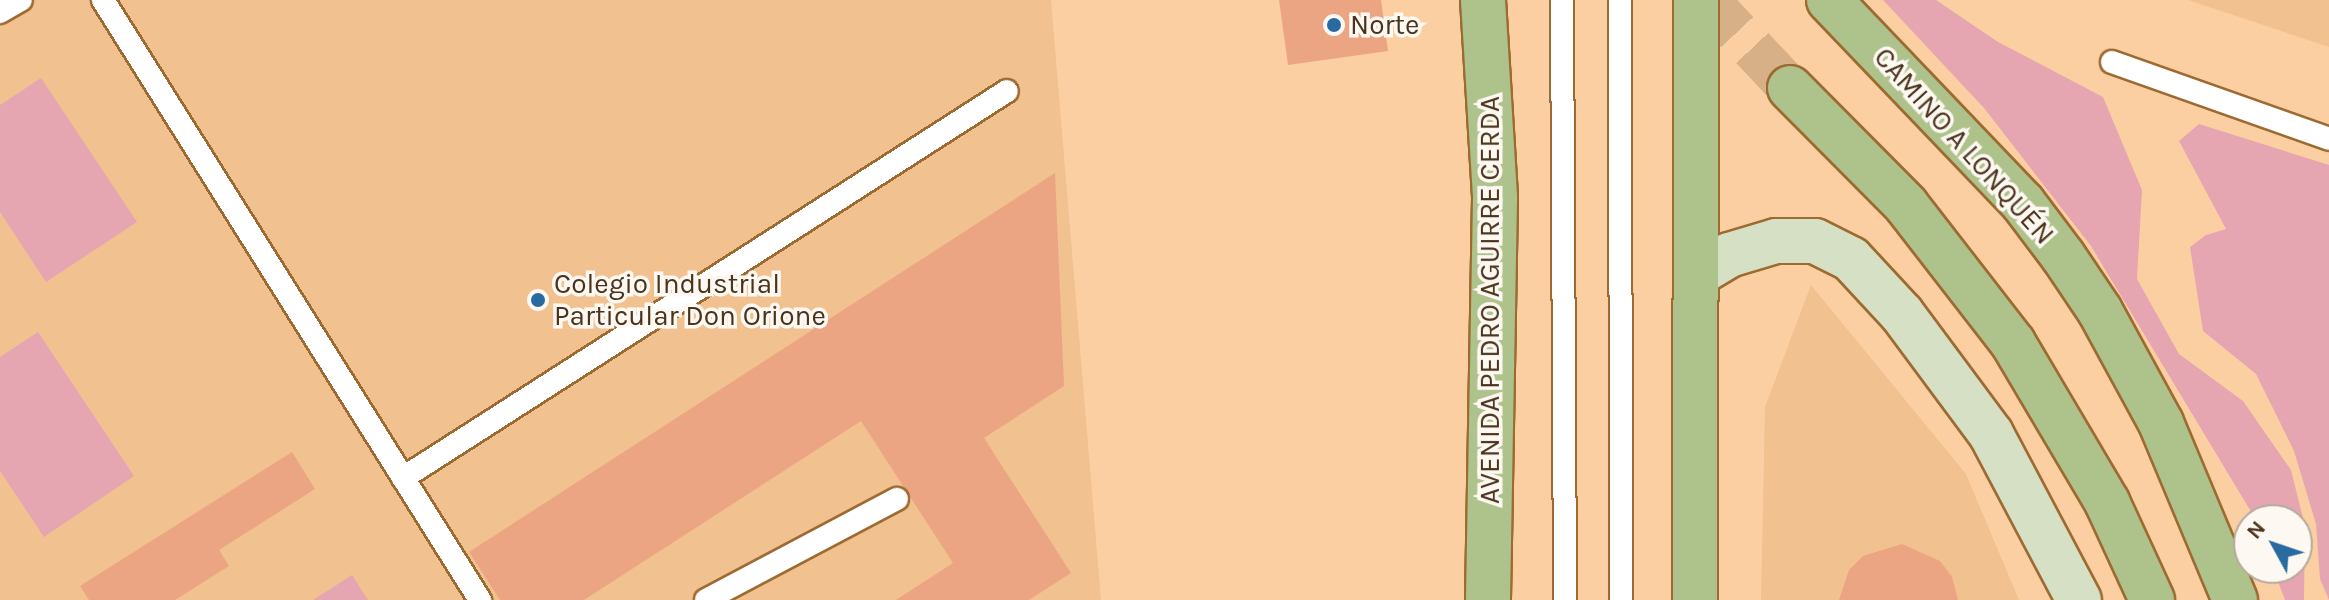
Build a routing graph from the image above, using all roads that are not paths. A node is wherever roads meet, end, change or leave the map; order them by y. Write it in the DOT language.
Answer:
graph roads {
  1 [pos="21,0"];
  2 [pos="103,0"];
  3 [pos="1483,0"];
  4 [pos="1562,0"];
  5 [pos="1620,0"];
  6 [pos="1696,0"];
  7 [pos="1829,0"];
  8 [pos="0,12"];
  9 [pos="2112,62"];
  10 [pos="1790,88"];
  11 [pos="1007,91"];
  12 [pos="2329,139"];
  13 [pos="1696,275"];
  14 [pos="403,478"];
  15 [pos="897,499"];
  16 [pos="480,600"];
  17 [pos="706,600"];
  18 [pos="1488,600"];
  19 [pos="1565,600"];
  20 [pos="1621,600"];
  21 [pos="1695,600"];
  22 [pos="2079,600"];
  23 [pos="2152,600"];
  24 [pos="2235,600"];
  1 -- 8 [label="lane"];
  2 -- 14 [label="lane"];
  3 -- 18 [label="main road, AVENIDA PEDRO AGUIRRE CERDA"];
  4 -- 19 [label="lane"];
  5 -- 20 [label="lane"];
  6 -- 13 [label="main road"];
  7 -- 24 [label="main road, CAMINO A LONQUÉN"];
  9 -- 12 [label="lane"];
  10 -- 23 [label="main road"];
  11 -- 14 [label="lane"];
  13 -- 21 [label="main road"];
  13 -- 22 [label="main road"];
  14 -- 16 [label="lane"];
  15 -- 17 [label="lane"];
}
